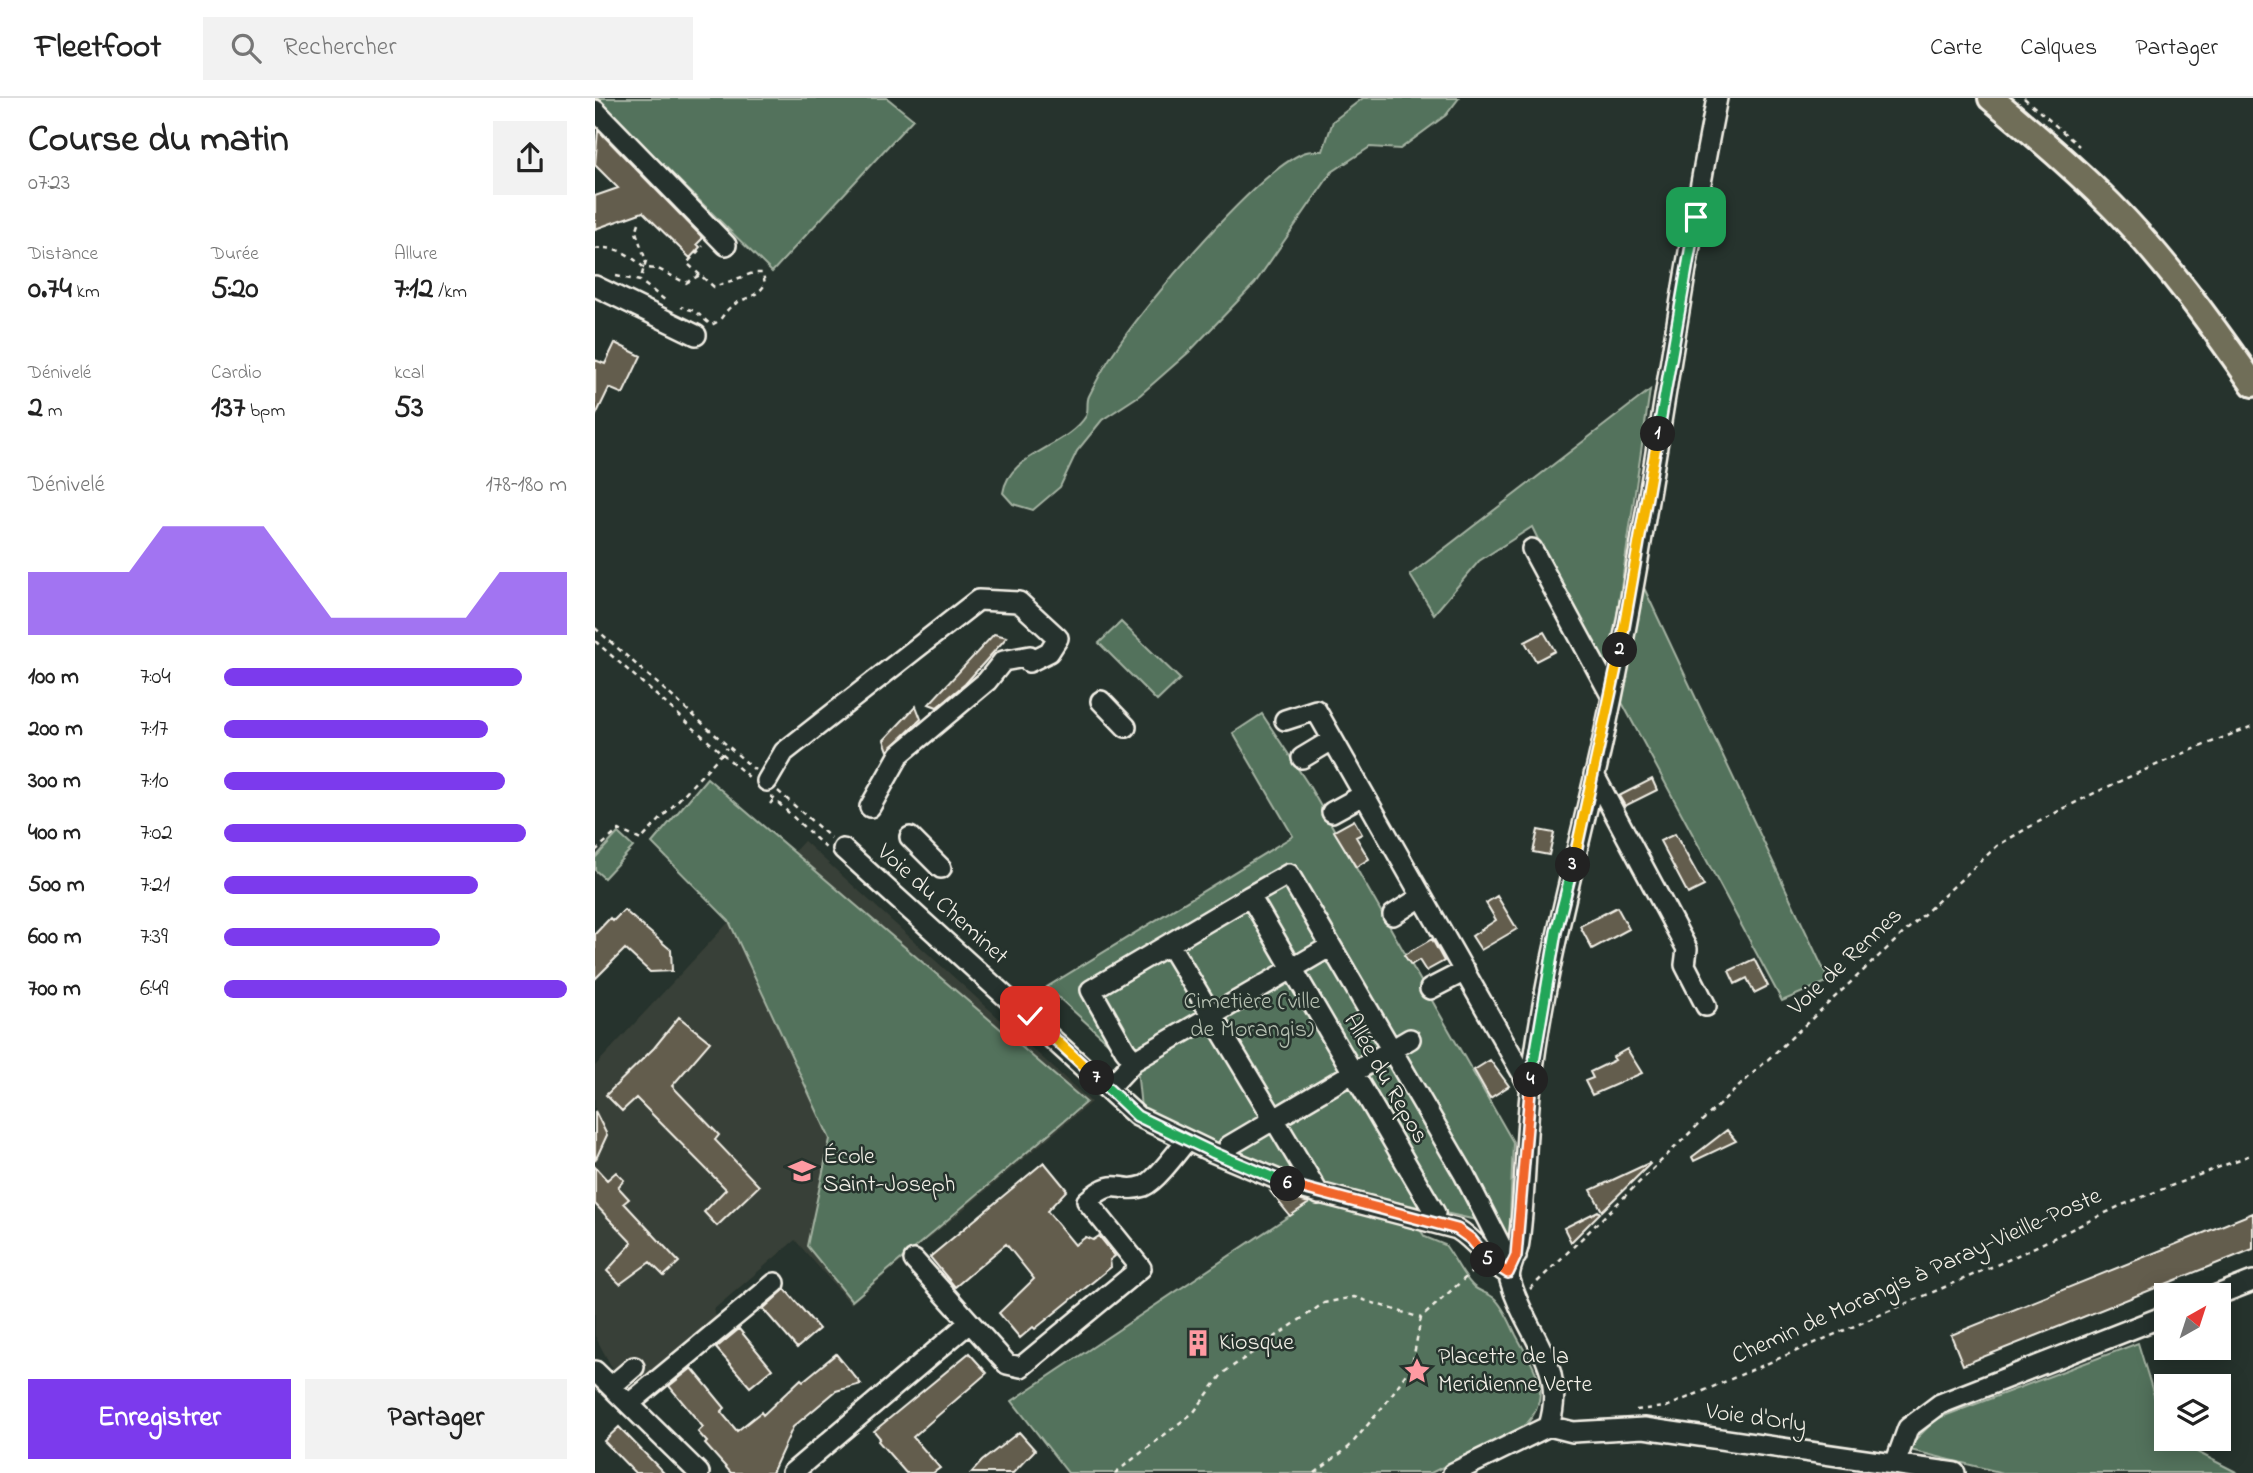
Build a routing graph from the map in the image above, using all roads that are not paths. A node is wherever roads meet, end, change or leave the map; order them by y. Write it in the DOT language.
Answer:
graph roads {
  1 [pos="1717,98"];
  2 [pos="1991,98"];
  3 [pos="595,110"];
  4 [pos="720,239"];
  5 [pos="603,281"];
  6 [pos="697,335"];
  7 [pos="2253,384"];
  8 [pos="1532,550"];
  9 [pos="1612,697"];
  10 [pos="1101,701"];
  11 [pos="1285,720"];
  12 [pos="1126,727"];
  13 [pos="1332,740"];
  14 [pos="1302,758"];
  15 [pos="1594,775"];
  16 [pos="773,787"];
  17 [pos="1363,795"];
  18 [pos="870,807"];
  19 [pos="1332,812"];
  20 [pos="909,837"];
  21 [pos="843,849"];
  22 [pos="941,868"];
  23 [pos="1250,895"];
  24 [pos="1421,897"];
  25 [pos="1393,915"];
  26 [pos="1169,944"];
  27 [pos="1331,946"];
  28 [pos="1292,968"];
  29 [pos="1465,971"];
  30 [pos="1430,989"];
  31 [pos="1706,1006"];
  32 [pos="1212,1015"];
  33 [pos="1410,1039"];
  34 [pos="1392,1050"];
  35 [pos="1135,1061"];
  36 [pos="1353,1073"];
  37 [pos="1530,1087"];
  38 [pos="1108,1089"];
  39 [pos="1273,1120"];
  40 [pos="1187,1140"];
  41 [pos="1229,1146"];
  42 [pos="1319,1194"];
  43 [pos="1433,1222"];
  44 [pos="914,1260"];
  45 [pos="1512,1265"];
  46 [pos="2253,1281"];
  47 [pos="775,1283"];
  48 [pos="2231,1290"];
  49 [pos="2154,1320"];
  50 [pos="964,1328"];
  51 [pos="634,1367"];
  52 [pos="595,1371"];
  53 [pos="613,1385"];
  54 [pos="629,1402"];
  55 [pos="1549,1426"];
  56 [pos="1895,1464"];
  57 [pos="1460,1471"];
  58 [pos="699,1473"];
  59 [pos="792,1473"];
  60 [pos="1955,1473"];
  1 -- 9 [label="street"];
  2 -- 7 [label="main road"];
  3 -- 4 [label="street"];
  5 -- 6 [label="street"];
  8 -- 9 [label="street"];
  9 -- 15 [label="street"];
  10 -- 12 [label="street"];
  11 -- 13 [label="street"];
  13 -- 14 [label="street"];
  13 -- 17 [label="street"];
  15 -- 31 [label="street"];
  15 -- 37 [label="street"];
  16 -- 18 [label="street"];
  17 -- 19 [label="street"];
  17 -- 24 [label="street"];
  20 -- 22 [label="street"];
  21 -- 38 [label="street, Voie du Cheminet"];
  23 -- 26 [label="street"];
  23 -- 27 [label="street"];
  23 -- 28 [label="street, Allée du Repos"];
  24 -- 25 [label="street"];
  24 -- 29 [label="street"];
  26 -- 32 [label="street"];
  26 -- 35 [label="street"];
  27 -- 28 [label="street"];
  27 -- 34 [label="street"];
  28 -- 32 [label="street"];
  28 -- 36 [label="street, Allée du Repos"];
  29 -- 30 [label="street"];
  29 -- 37 [label="street"];
  32 -- 35 [label="street"];
  32 -- 39 [label="street"];
  33 -- 34 [label="street"];
  34 -- 36 [label="street"];
  34 -- 45 [label="street"];
  35 -- 38 [label="street"];
  36 -- 39 [label="street"];
  36 -- 43 [label="street, Allée du Repos"];
  37 -- 45 [label="street"];
  38 -- 40 [label="street, Voie du Cheminet"];
  39 -- 41 [label="street"];
  39 -- 42 [label="street"];
  40 -- 42 [label="street, Voie du Cheminet"];
  40 -- 50 [label="street"];
  42 -- 43 [label="street, Voie du Cheminet"];
  43 -- 45 [label="street, Voie du Cheminet"];
  44 -- 50 [label="street"];
  45 -- 55 [label="street"];
  46 -- 48 [label="street"];
  47 -- 54 [label="street"];
  49 -- 56 [label="street"];
  50 -- 59 [label="street"];
  51 -- 53 [label="street"];
  52 -- 53 [label="street"];
  53 -- 54 [label="street"];
  54 -- 58 [label="street"];
  55 -- 56 [label="street, Voie d'Orly"];
  55 -- 57 [label="street"];
  56 -- 60 [label="street, Voie d'Orly"];
}
